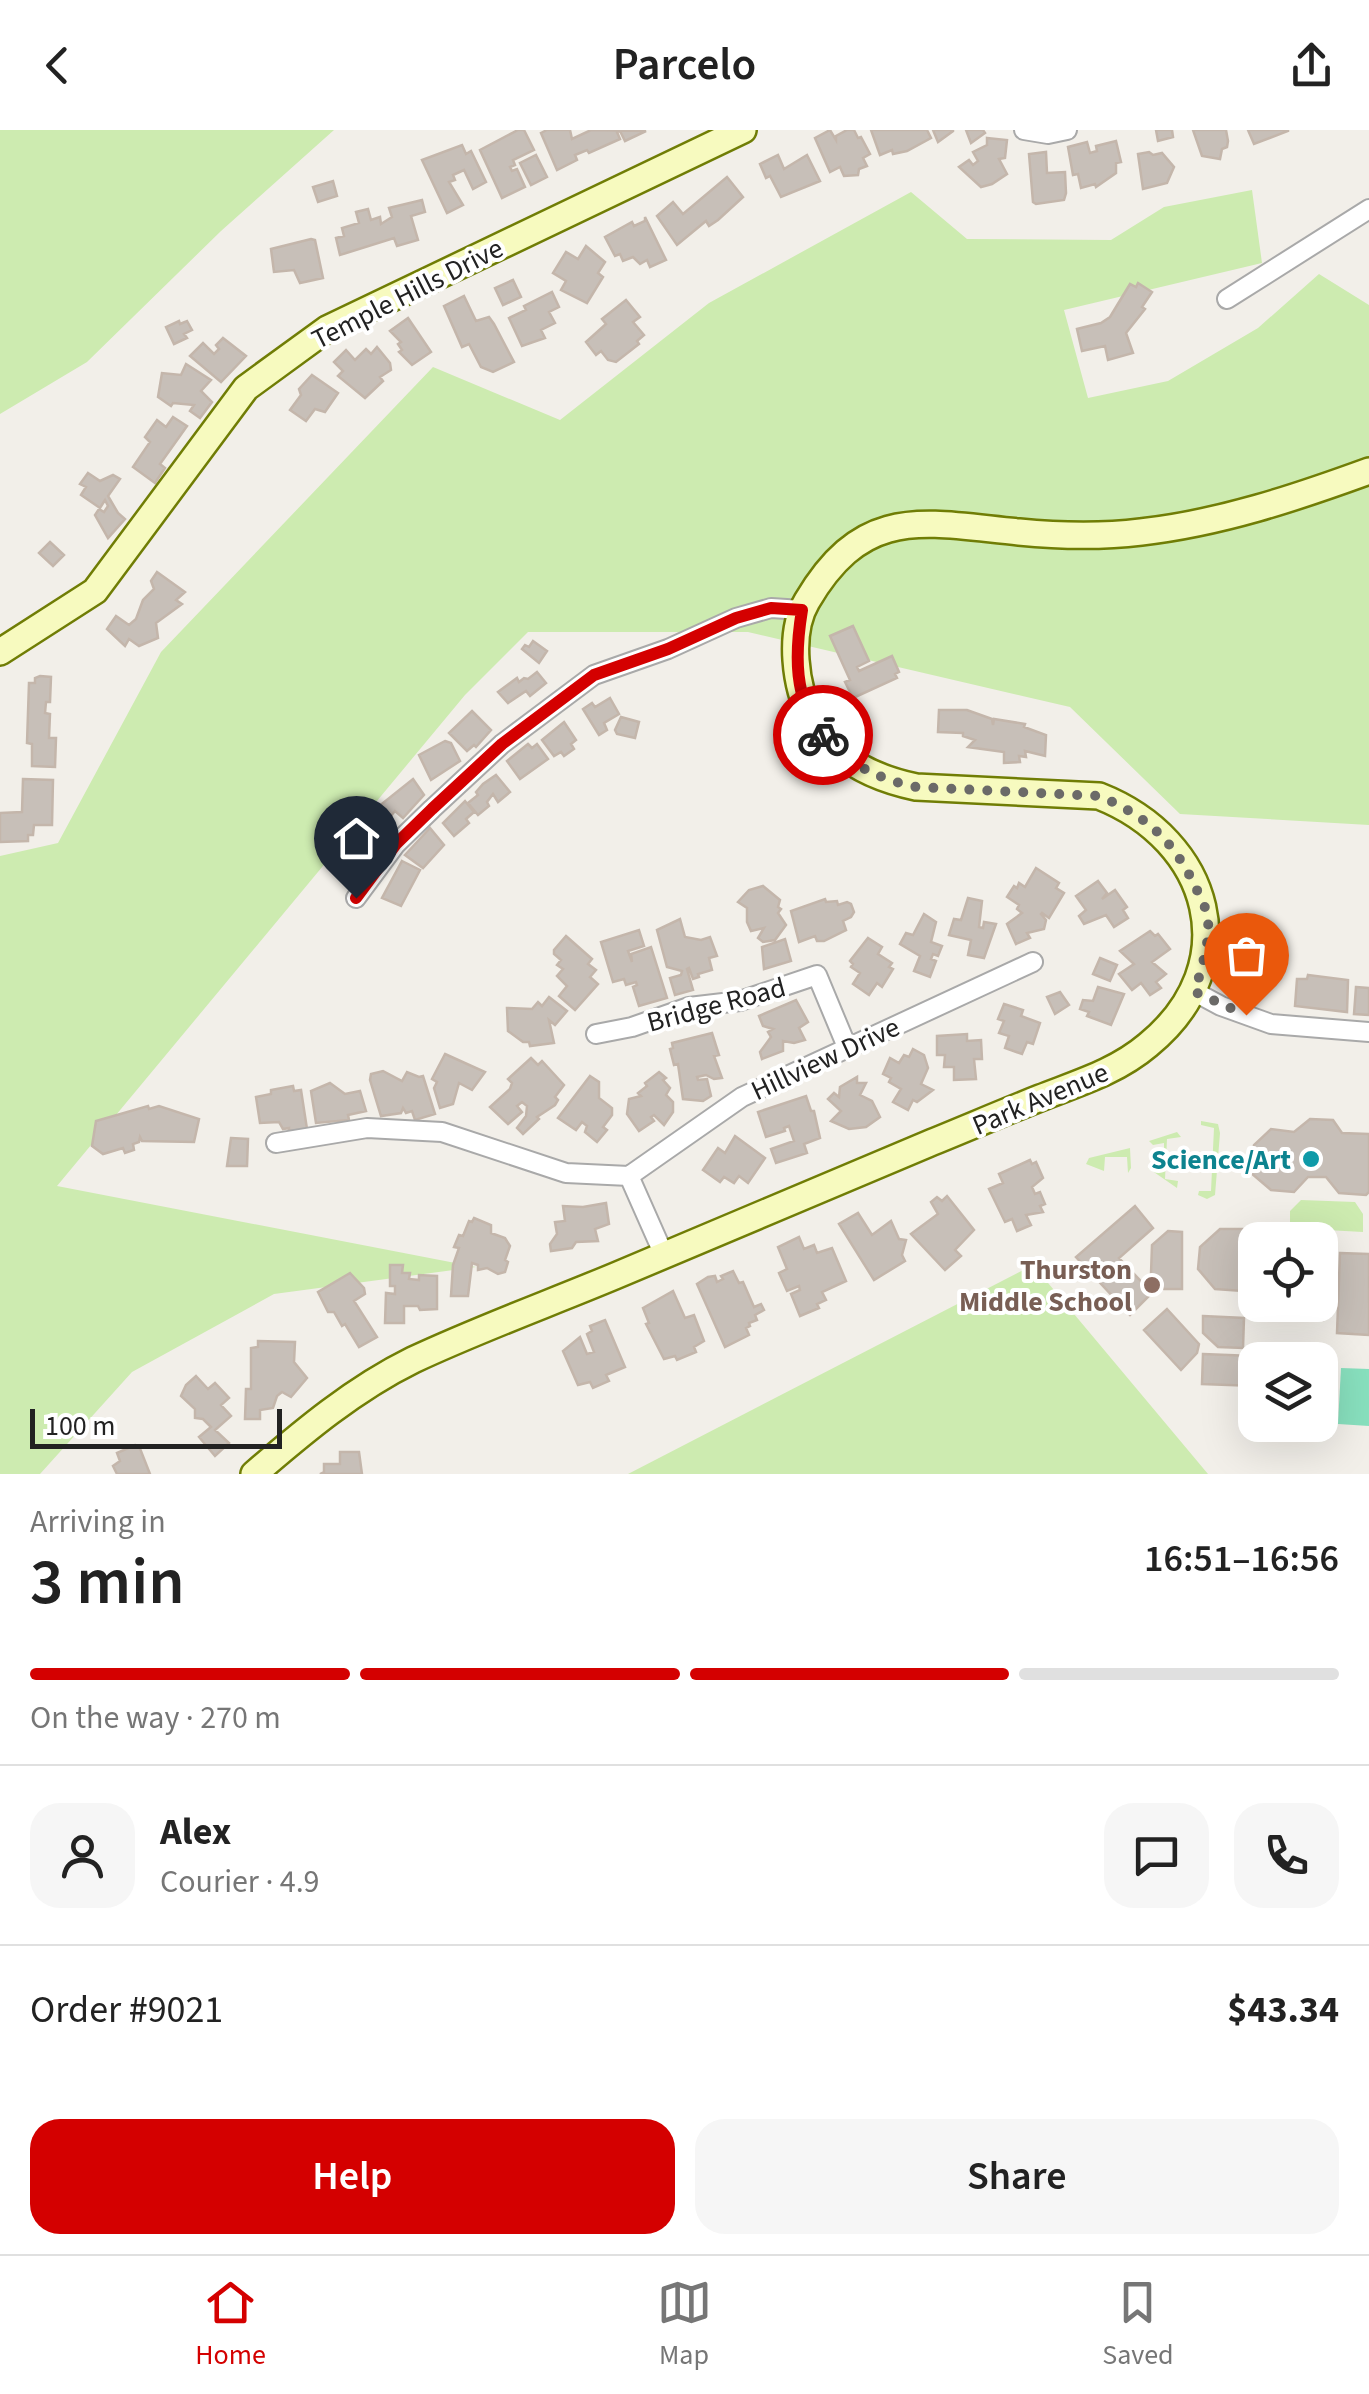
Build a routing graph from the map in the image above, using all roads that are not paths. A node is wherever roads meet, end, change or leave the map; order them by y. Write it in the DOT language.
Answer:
graph roads {
  1 [pos="743,130"];
  2 [pos="1024,130"];
  3 [pos="1068,130"];
  4 [pos="1369,209"];
  5 [pos="1227,299"];
  6 [pos="1369,471"];
  7 [pos="802,610"];
  8 [pos="0,652"];
  9 [pos="356,898"];
  10 [pos="1033,962"];
  11 [pos="1195,992"];
  12 [pos="1369,1032"];
  13 [pos="596,1034"];
  14 [pos="847,1047"];
  15 [pos="276,1142"];
  16 [pos="630,1176"];
  17 [pos="664,1255"];
  18 [pos="254,1474"];
  1 -- 8 [label="main road, Temple Hills Drive"];
  2 -- 3 [label="street"];
  4 -- 5 [label="street"];
  6 -- 7 [label="main road, Park Avenue"];
  7 -- 9 [label="street"];
  7 -- 11 [label="main road, Park Avenue"];
  10 -- 14 [label="street, Hillview Drive"];
  11 -- 12 [label="street"];
  11 -- 17 [label="main road, Park Avenue"];
  13 -- 14 [label="street, Bridge Road"];
  14 -- 16 [label="street, Hillview Drive"];
  15 -- 16 [label="street"];
  16 -- 17 [label="street"];
  17 -- 18 [label="main road, Park Avenue"];
}
